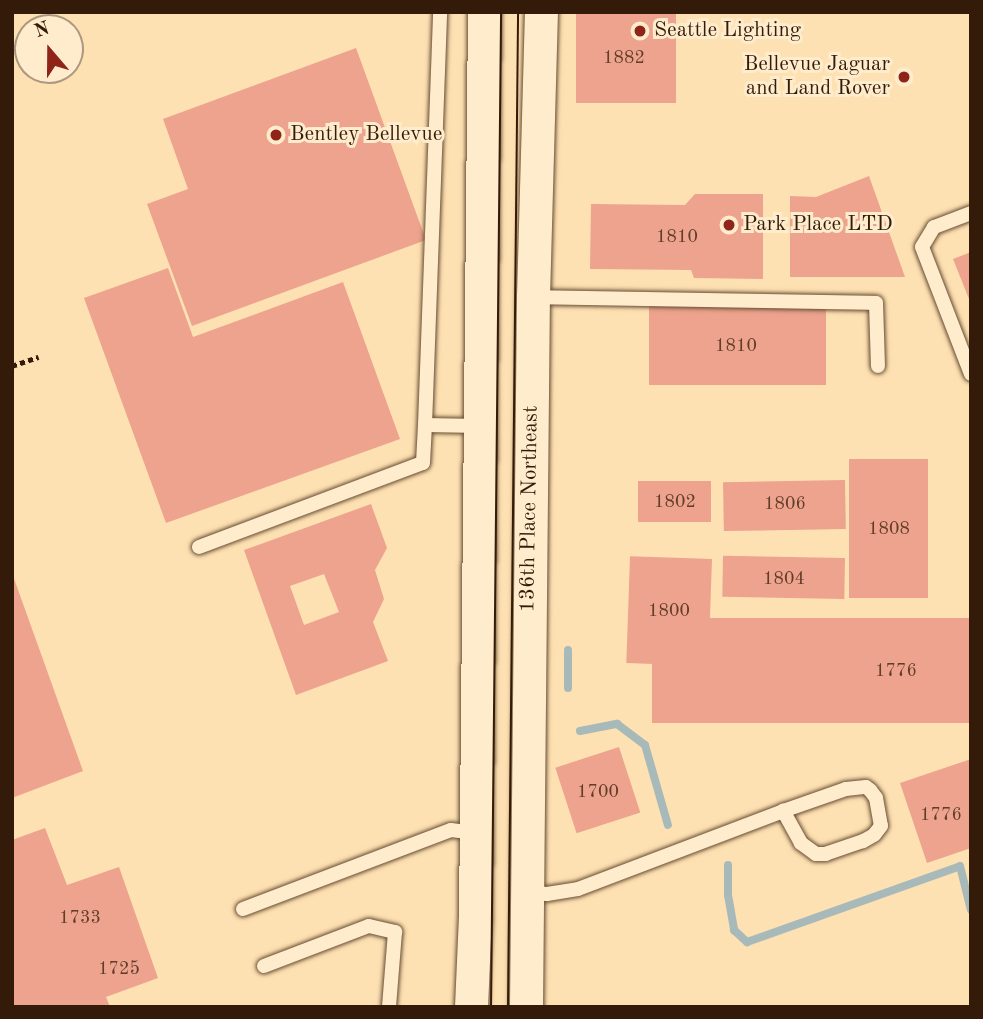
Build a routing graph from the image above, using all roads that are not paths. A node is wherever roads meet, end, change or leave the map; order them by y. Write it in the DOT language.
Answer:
graph roads {
  1 [pos="440,12"];
  2 [pos="484,12"];
  3 [pos="541,12"];
  4 [pos="971,213"];
  5 [pos="533,297"];
  6 [pos="878,366"];
  7 [pos="971,374"];
  8 [pos="425,425"];
  9 [pos="480,426"];
  10 [pos="198,547"];
  11 [pos="783,811"];
  12 [pos="475,833"];
  13 [pos="527,891"];
  14 [pos="243,909"];
  15 [pos="264,966"];
  16 [pos="389,1007"];
  17 [pos="471,1007"];
  18 [pos="526,1007"];
  1 -- 8 [label="lane"];
  2 -- 9 [label="street"];
  3 -- 5 [label="street, 136th Place Northeast"];
  4 -- 7 [label="lane"];
  5 -- 6 [label="lane"];
  5 -- 13 [label="street, 136th Place Northeast"];
  8 -- 9 [label="lane"];
  8 -- 10 [label="lane"];
  9 -- 12 [label="street"];
  11 -- 11 [label="lane"];
  11 -- 13 [label="lane"];
  12 -- 14 [label="lane"];
  12 -- 17 [label="street"];
  13 -- 18 [label="street, 136th Place Northeast"];
  15 -- 16 [label="lane"];
}
